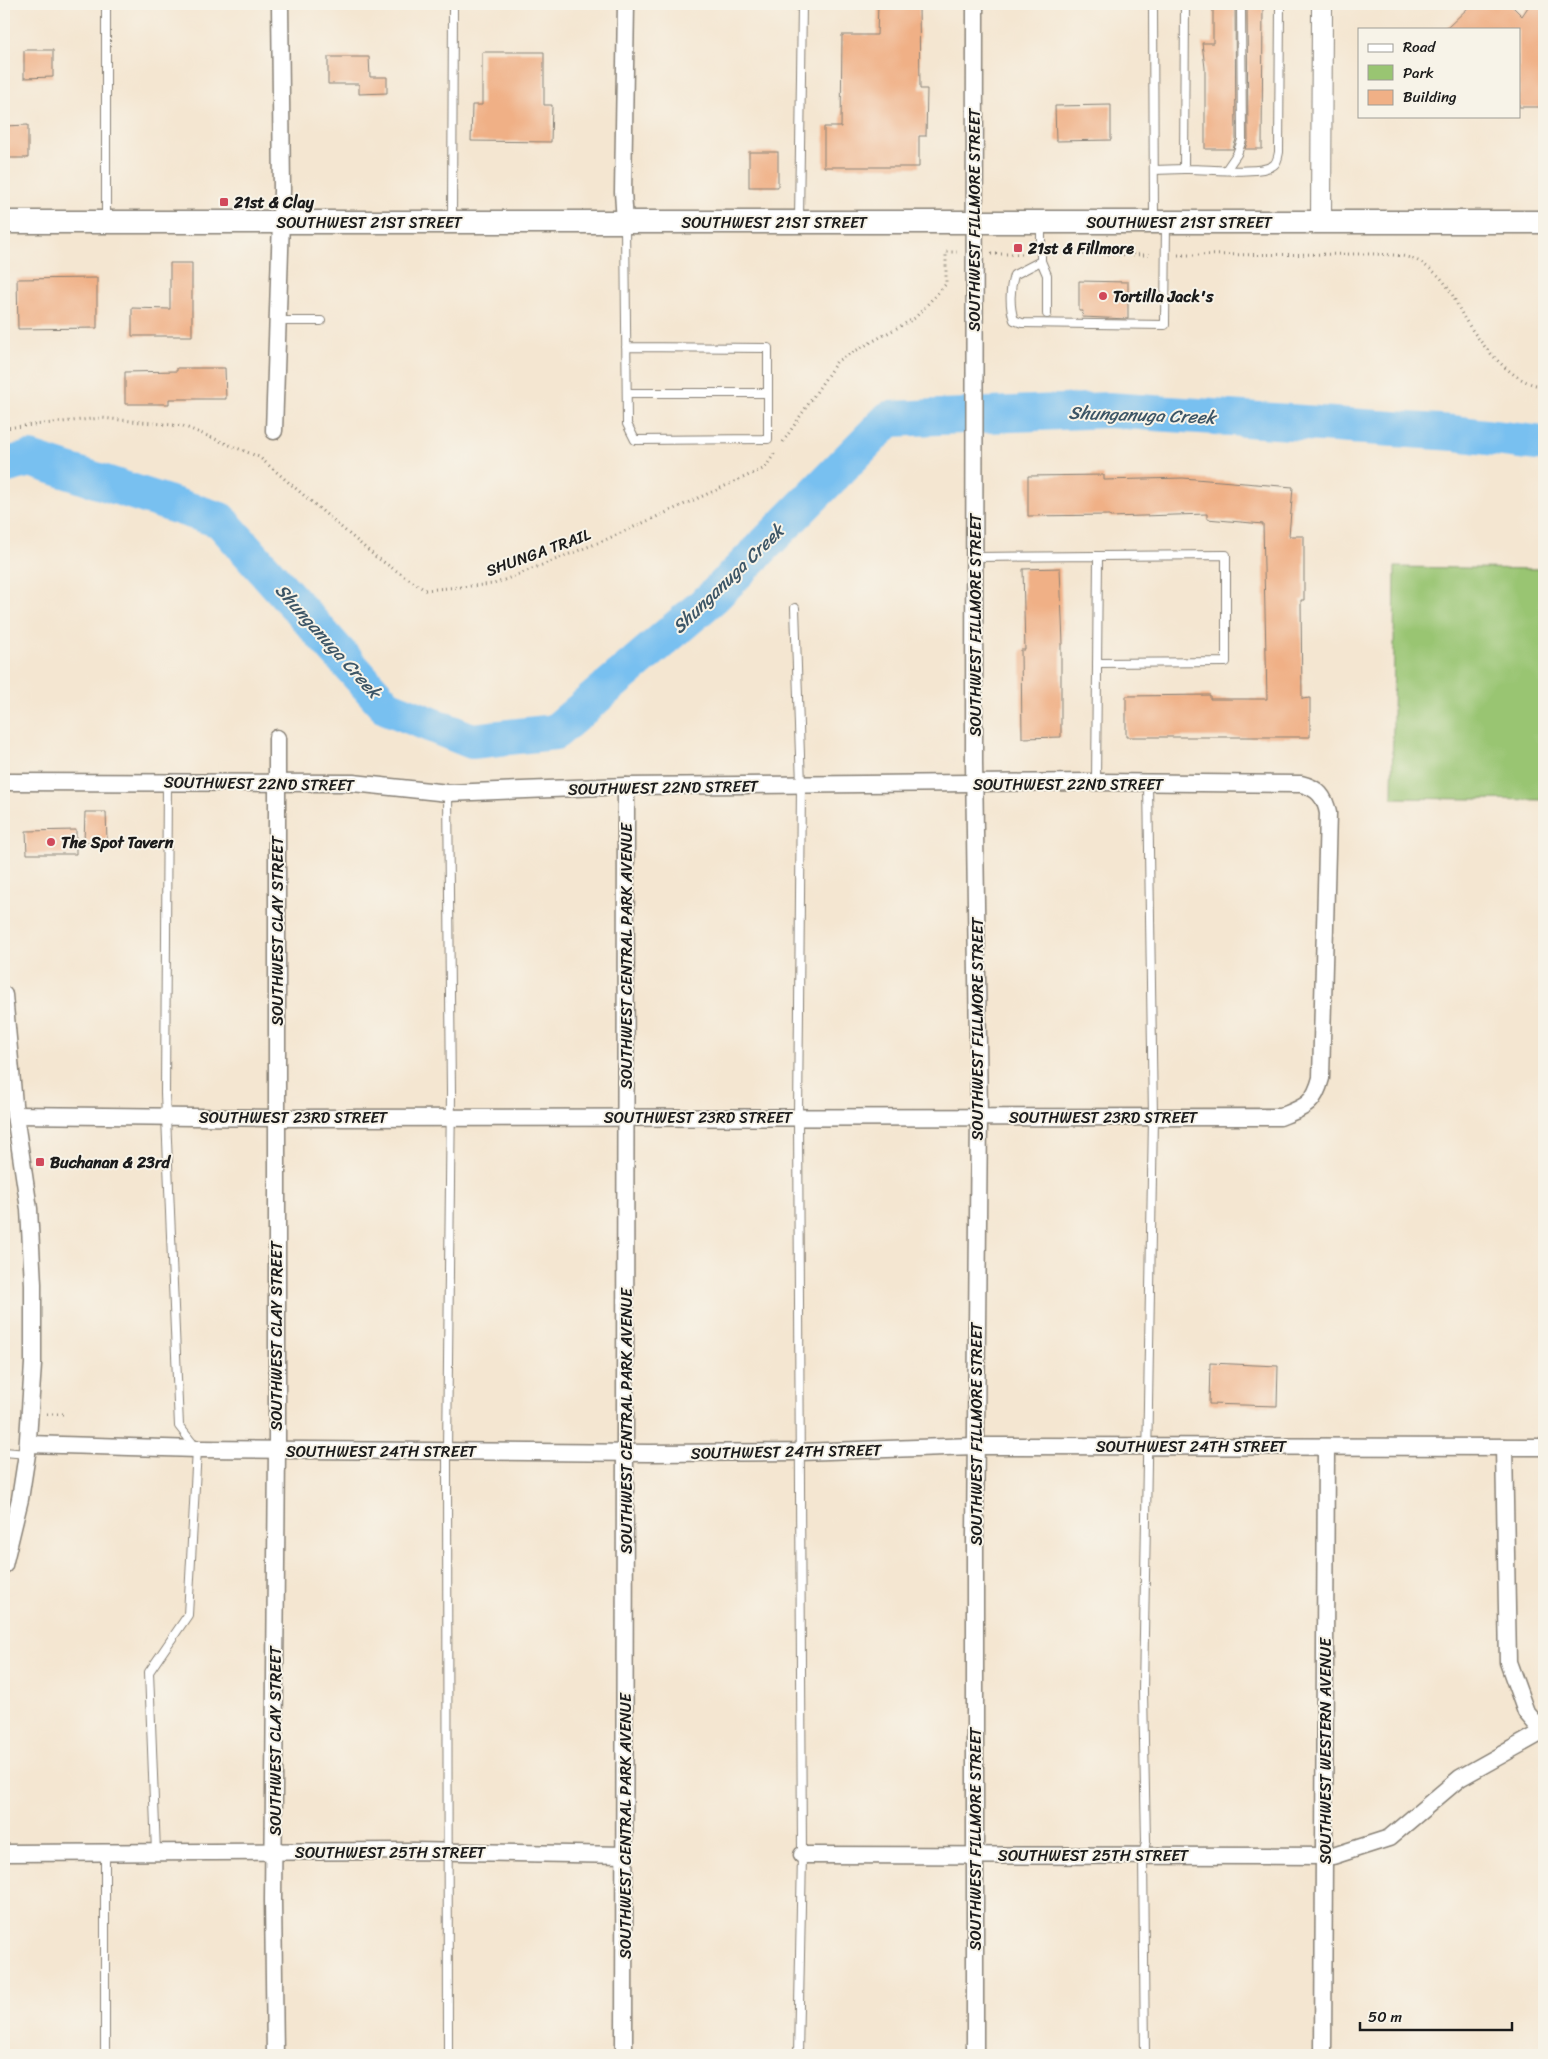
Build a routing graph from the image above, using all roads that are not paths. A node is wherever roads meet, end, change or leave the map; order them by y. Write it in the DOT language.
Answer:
graph roads {
  1 [pos="106,4"];
  2 [pos="280,4"];
  3 [pos="453,4"];
  4 [pos="626,4"];
  5 [pos="802,4"];
  6 [pos="975,4"];
  7 [pos="1153,4"];
  8 [pos="1185,4"];
  9 [pos="1241,4"];
  10 [pos="1280,4"];
  11 [pos="1322,4"];
  12 [pos="1184,169"];
  13 [pos="1154,170"];
  14 [pos="1226,170"];
  15 [pos="4,222"];
  16 [pos="106,222"];
  17 [pos="281,222"];
  18 [pos="452,222"];
  19 [pos="625,222"];
  20 [pos="799,222"];
  21 [pos="974,222"];
  22 [pos="1040,222"];
  23 [pos="1160,222"];
  24 [pos="1321,222"];
  25 [pos="1544,222"];
  26 [pos="1040,261"];
  27 [pos="1047,314"];
  28 [pos="278,321"];
  29 [pos="321,321"];
  30 [pos="626,347"];
  31 [pos="627,393"];
  32 [pos="768,393"];
  33 [pos="274,431"];
  34 [pos="1098,556"];
  35 [pos="976,557"];
  36 [pos="795,608"];
  37 [pos="1097,663"];
  38 [pos="277,738"];
  39 [pos="167,781"];
  40 [pos="4,782"];
  41 [pos="276,782"];
  42 [pos="1096,782"];
  43 [pos="1148,783"];
  44 [pos="975,784"];
  45 [pos="801,785"];
  46 [pos="626,786"];
  47 [pos="448,793"];
  48 [pos="4,995"];
  49 [pos="1322,1038"];
  50 [pos="15,1115"];
  51 [pos="451,1116"];
  52 [pos="978,1116"];
  53 [pos="166,1117"];
  54 [pos="626,1117"];
  55 [pos="798,1117"];
  56 [pos="276,1118"];
  57 [pos="1153,1118"];
  58 [pos="975,1446"];
  59 [pos="1148,1446"];
  60 [pos="1326,1447"];
  61 [pos="1504,1447"];
  62 [pos="1544,1447"];
  63 [pos="27,1449"];
  64 [pos="197,1449"];
  65 [pos="276,1450"];
  66 [pos="447,1451"];
  67 [pos="4,1452"];
  68 [pos="626,1452"];
  69 [pos="798,1452"];
  70 [pos="4,1565"];
  71 [pos="1544,1732"];
  72 [pos="105,1852"];
  73 [pos="156,1852"];
  74 [pos="274,1852"];
  75 [pos="447,1852"];
  76 [pos="4,1853"];
  77 [pos="625,1855"];
  78 [pos="802,1855"];
  79 [pos="976,1855"];
  80 [pos="1143,1856"];
  81 [pos="1324,1856"];
  82 [pos="105,2055"];
  83 [pos="275,2055"];
  84 [pos="448,2055"];
  85 [pos="624,2055"];
  86 [pos="798,2055"];
  87 [pos="975,2055"];
  88 [pos="1144,2055"];
  89 [pos="1323,2055"];
  1 -- 16 [label="lane"];
  2 -- 17 [label="street"];
  3 -- 18 [label="lane"];
  4 -- 19 [label="street"];
  5 -- 20 [label="lane"];
  6 -- 21 [label="street, SOUTHWEST FILLMORE STREET"];
  7 -- 13 [label="lane"];
  8 -- 12 [label="lane"];
  9 -- 14 [label="lane"];
  10 -- 14 [label="lane"];
  11 -- 24 [label="street"];
  12 -- 13 [label="lane"];
  12 -- 14 [label="lane"];
  13 -- 23 [label="lane"];
  15 -- 16 [label="main road, SOUTHWEST 21ST STREET"];
  16 -- 17 [label="main road, SOUTHWEST 21ST STREET"];
  17 -- 18 [label="main road, SOUTHWEST 21ST STREET"];
  17 -- 28 [label="street"];
  18 -- 19 [label="main road, SOUTHWEST 21ST STREET"];
  19 -- 20 [label="main road, SOUTHWEST 21ST STREET"];
  19 -- 30 [label="lane"];
  20 -- 21 [label="main road, SOUTHWEST 21ST STREET"];
  21 -- 22 [label="main road, SOUTHWEST 21ST STREET"];
  21 -- 35 [label="street, SOUTHWEST FILLMORE STREET"];
  22 -- 23 [label="main road, SOUTHWEST 21ST STREET"];
  22 -- 26 [label="lane"];
  23 -- 24 [label="main road, SOUTHWEST 21ST STREET"];
  23 -- 26 [label="lane"];
  24 -- 25 [label="main road, SOUTHWEST 21ST STREET"];
  26 -- 27 [label="lane"];
  28 -- 29 [label="lane"];
  28 -- 33 [label="street"];
  30 -- 31 [label="lane"];
  30 -- 32 [label="lane"];
  31 -- 32 [label="lane"];
  31 -- 32 [label="lane"];
  34 -- 35 [label="lane"];
  34 -- 37 [label="lane"];
  34 -- 37 [label="lane"];
  35 -- 44 [label="street, SOUTHWEST FILLMORE STREET"];
  36 -- 45 [label="lane"];
  37 -- 42 [label="lane"];
  38 -- 41 [label="street, SOUTHWEST CLAY STREET"];
  39 -- 40 [label="street, SOUTHWEST 22ND STREET"];
  39 -- 41 [label="street, SOUTHWEST 22ND STREET"];
  39 -- 53 [label="lane"];
  41 -- 47 [label="street, SOUTHWEST 22ND STREET"];
  41 -- 56 [label="street, SOUTHWEST CLAY STREET"];
  42 -- 43 [label="street, SOUTHWEST 22ND STREET"];
  42 -- 44 [label="street, SOUTHWEST 22ND STREET"];
  43 -- 49 [label="street, SOUTHWEST 22ND STREET"];
  43 -- 57 [label="lane"];
  44 -- 45 [label="street, SOUTHWEST 22ND STREET"];
  44 -- 52 [label="street, SOUTHWEST FILLMORE STREET"];
  45 -- 46 [label="street, SOUTHWEST 22ND STREET"];
  45 -- 55 [label="lane"];
  46 -- 47 [label="street, SOUTHWEST 22ND STREET"];
  46 -- 54 [label="street, SOUTHWEST CENTRAL PARK AVENUE"];
  47 -- 51 [label="lane"];
  48 -- 50 [label="street"];
  49 -- 57 [label="street, SOUTHWEST 23RD STREET"];
  50 -- 53 [label="street, SOUTHWEST 23RD STREET"];
  50 -- 63 [label="street"];
  51 -- 54 [label="street, SOUTHWEST 23RD STREET"];
  51 -- 56 [label="street, SOUTHWEST 23RD STREET"];
  51 -- 66 [label="lane"];
  52 -- 55 [label="street, SOUTHWEST 23RD STREET"];
  52 -- 57 [label="street, SOUTHWEST 23RD STREET"];
  52 -- 58 [label="street, SOUTHWEST FILLMORE STREET"];
  53 -- 56 [label="street, SOUTHWEST 23RD STREET"];
  53 -- 64 [label="lane"];
  54 -- 55 [label="street, SOUTHWEST 23RD STREET"];
  54 -- 68 [label="street, SOUTHWEST CENTRAL PARK AVENUE"];
  55 -- 69 [label="lane"];
  56 -- 65 [label="street, SOUTHWEST CLAY STREET"];
  57 -- 59 [label="lane"];
  58 -- 59 [label="street, SOUTHWEST 24TH STREET"];
  58 -- 69 [label="street, SOUTHWEST 24TH STREET"];
  58 -- 79 [label="street, SOUTHWEST FILLMORE STREET"];
  59 -- 60 [label="street, SOUTHWEST 24TH STREET"];
  59 -- 80 [label="lane"];
  60 -- 61 [label="street, SOUTHWEST 24TH STREET"];
  60 -- 81 [label="street, SOUTHWEST WESTERN AVENUE"];
  61 -- 62 [label="street, SOUTHWEST 24TH STREET"];
  61 -- 71 [label="street"];
  63 -- 64 [label="street, SOUTHWEST 24TH STREET"];
  63 -- 67 [label="lane"];
  63 -- 70 [label="street"];
  64 -- 65 [label="street, SOUTHWEST 24TH STREET"];
  64 -- 73 [label="lane"];
  65 -- 66 [label="street, SOUTHWEST 24TH STREET"];
  65 -- 74 [label="street, SOUTHWEST CLAY STREET"];
  66 -- 68 [label="street, SOUTHWEST 24TH STREET"];
  66 -- 75 [label="lane"];
  68 -- 69 [label="street, SOUTHWEST 24TH STREET"];
  68 -- 77 [label="street, SOUTHWEST CENTRAL PARK AVENUE"];
  69 -- 78 [label="lane"];
  71 -- 81 [label="street, SOUTHWEST 25TH STREET"];
  72 -- 73 [label="street, SOUTHWEST 25TH STREET"];
  72 -- 76 [label="street, SOUTHWEST 25TH STREET"];
  72 -- 82 [label="lane"];
  73 -- 74 [label="street, SOUTHWEST 25TH STREET"];
  74 -- 75 [label="street, SOUTHWEST 25TH STREET"];
  74 -- 83 [label="street, SOUTHWEST CLAY STREET"];
  75 -- 77 [label="street, SOUTHWEST 25TH STREET"];
  75 -- 84 [label="lane"];
  77 -- 85 [label="street, SOUTHWEST CENTRAL PARK AVENUE"];
  78 -- 79 [label="street, SOUTHWEST 25TH STREET"];
  78 -- 86 [label="lane"];
  79 -- 80 [label="street, SOUTHWEST 25TH STREET"];
  79 -- 87 [label="street, SOUTHWEST FILLMORE STREET"];
  80 -- 81 [label="street, SOUTHWEST 25TH STREET"];
  80 -- 88 [label="lane"];
  81 -- 89 [label="street, SOUTHWEST WESTERN AVENUE"];
}
